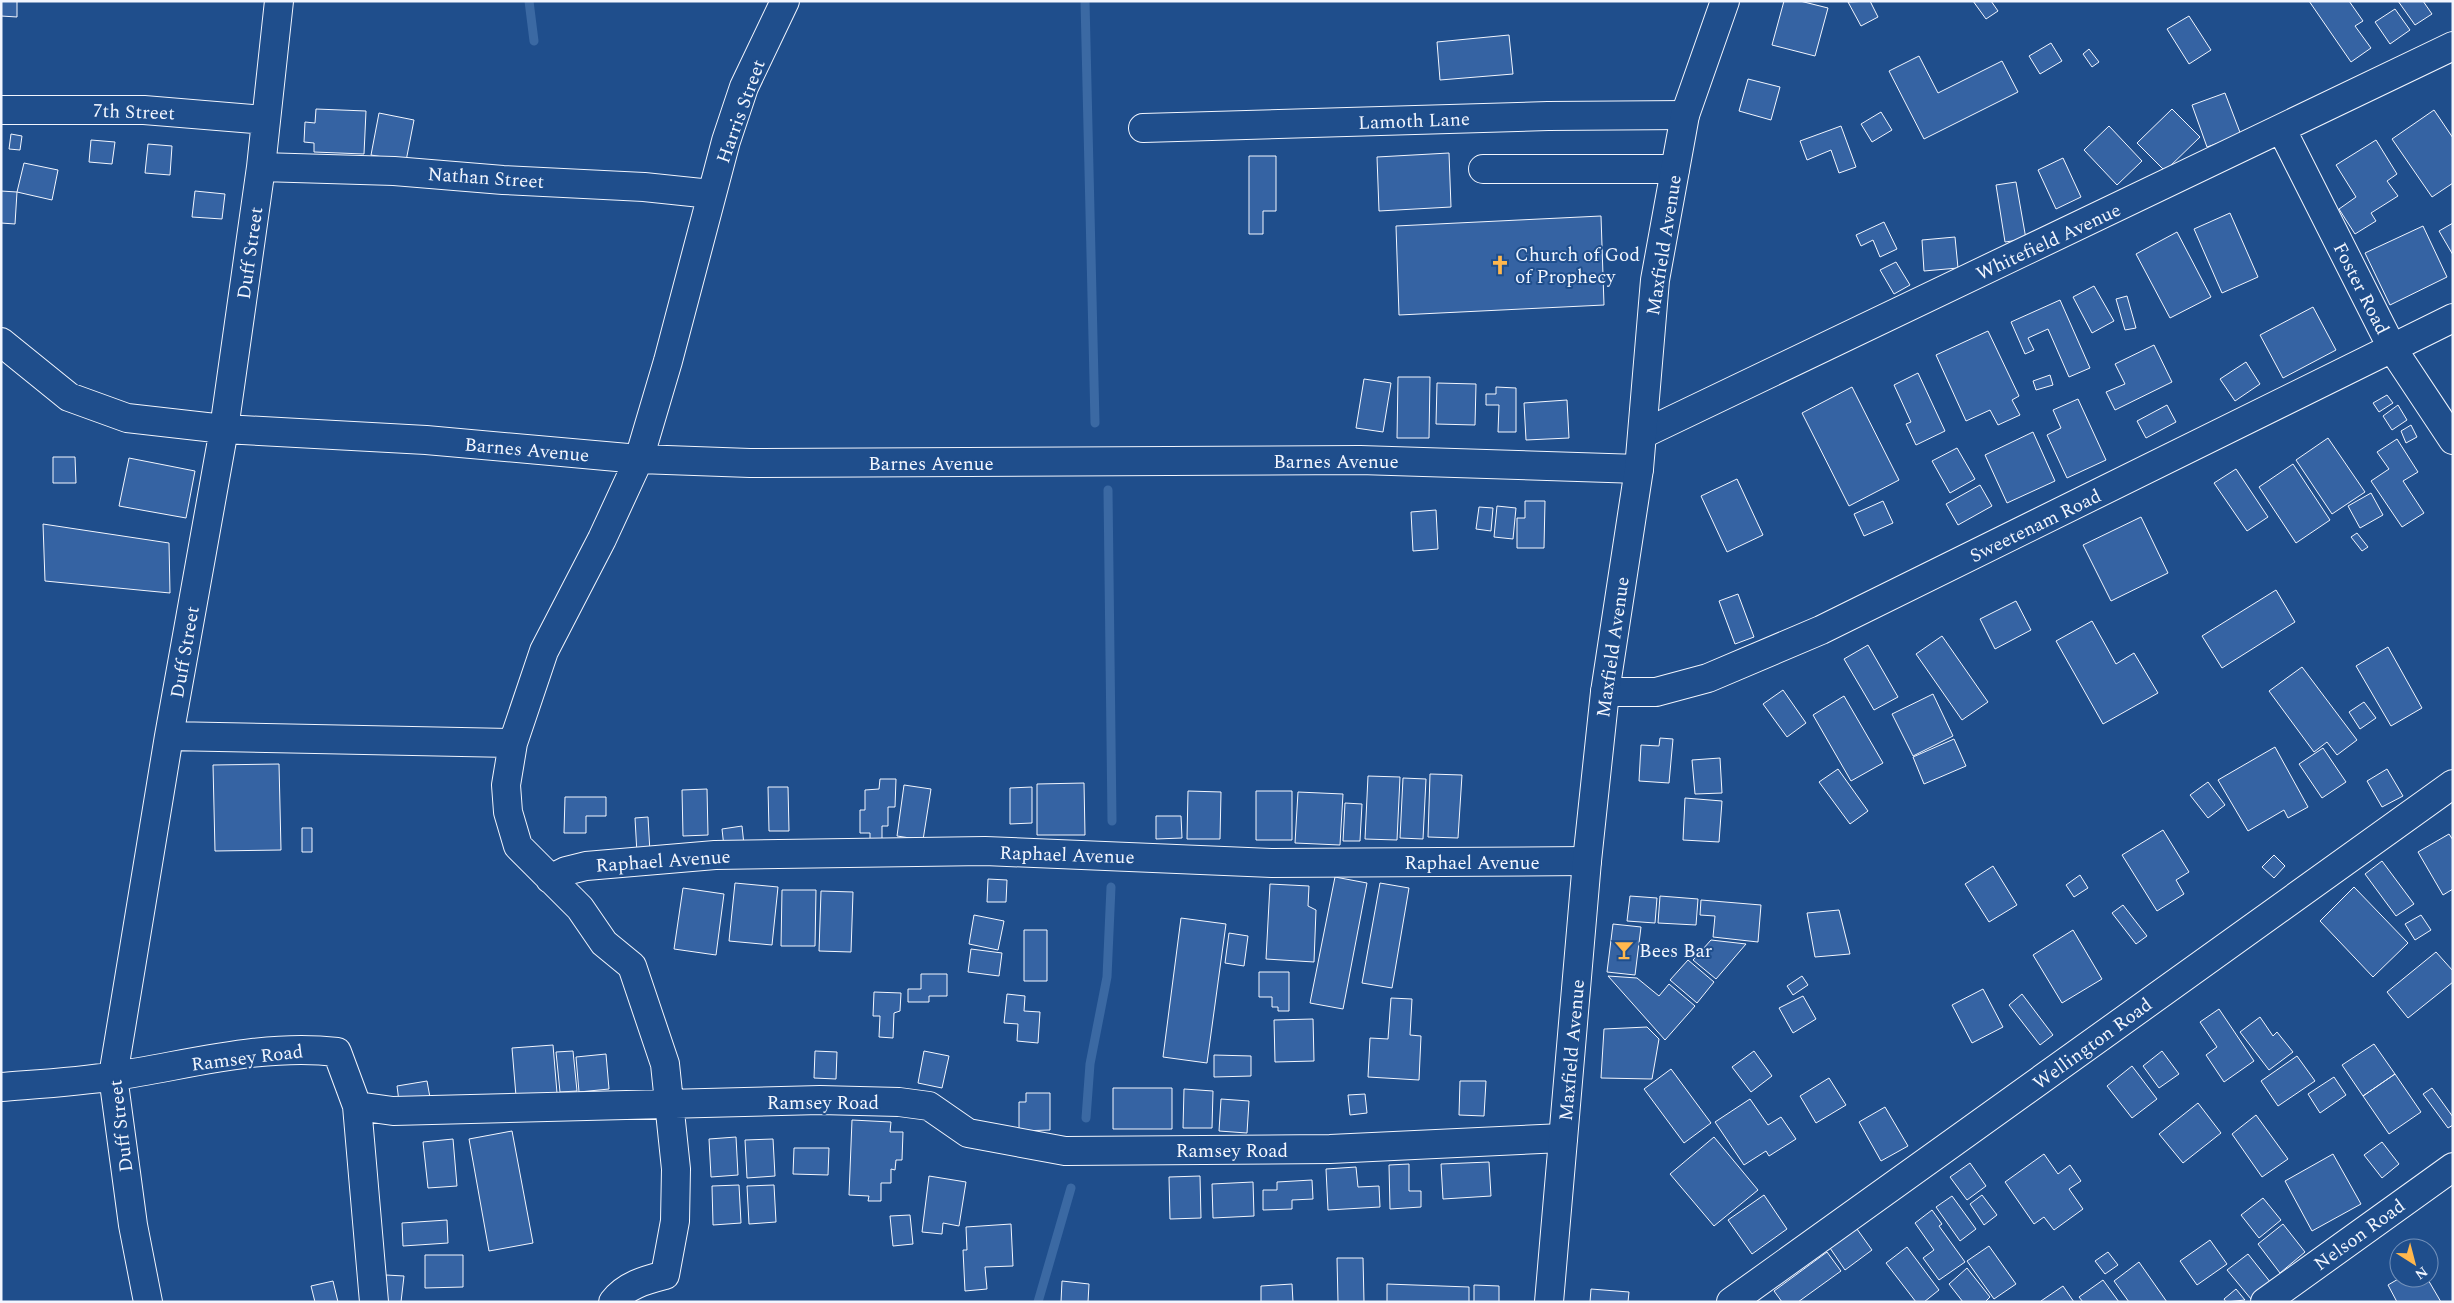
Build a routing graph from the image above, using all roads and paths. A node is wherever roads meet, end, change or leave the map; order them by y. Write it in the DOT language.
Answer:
graph roads {
  1 [pos="280,1"];
  2 [pos="785,1"];
  3 [pos="1726,1"];
  4 [pos="2453,46"];
  5 [pos="1,110"];
  6 [pos="1685,115"];
  7 [pos="266,120"];
  8 [pos="1143,128"];
  9 [pos="2282,130"];
  10 [pos="261,167"];
  11 [pos="1483,169"];
  12 [pos="1675,169"];
  13 [pos="711,194"];
  14 [pos="2453,318"];
  15 [pos="1,342"];
  16 [pos="2392,348"];
  17 [pos="224,428"];
  18 [pos="1643,434"];
  19 [pos="2453,440"];
  20 [pos="639,459"];
  21 [pos="1639,469"];
  22 [pos="1605,692"];
  23 [pos="169,736"];
  24 [pos="513,743"];
  25 [pos="2453,784"];
  26 [pos="1587,861"];
  27 [pos="550,879"];
  28 [pos="113,1076"];
  29 [pos="1,1087"];
  30 [pos="670,1104"];
  31 [pos="357,1106"];
  32 [pos="1563,1138"];
  33 [pos="2453,1167"];
  34 [pos="148,1302"];
  35 [pos="374,1302"];
  36 [pos="613,1302"];
  37 [pos="1548,1302"];
  38 [pos="1731,1302"];
  39 [pos="2265,1302"];
  1 -- 7 [label="street, Duff Street"];
  2 -- 13 [label="street, Harris Street"];
  3 -- 6 [label="street, Maxfield Avenue"];
  4 -- 9 [label="street, Whitefield Avenue"];
  5 -- 7 [label="street, 7th Street"];
  6 -- 8 [label="street, Lamoth Lane"];
  6 -- 12 [label="street, Maxfield Avenue"];
  7 -- 10 [label="street, Duff Street"];
  9 -- 16 [label="street, Foster Road"];
  9 -- 18 [label="street, Whitefield Avenue"];
  10 -- 13 [label="street, Nathan Street"];
  10 -- 17 [label="street, Duff Street"];
  11 -- 12 [label="street"];
  12 -- 18 [label="street, Maxfield Avenue"];
  13 -- 20 [label="street, Harris Street"];
  14 -- 16 [label="street, Sweetenam Road"];
  15 -- 17 [label="street, Barnes Avenue"];
  16 -- 19 [label="street, Foster Road"];
  16 -- 22 [label="street, Sweetenam Road"];
  17 -- 20 [label="street, Barnes Avenue"];
  17 -- 23 [label="street, Duff Street"];
  18 -- 21 [label="street, Maxfield Avenue"];
  20 -- 21 [label="street, Barnes Avenue"];
  20 -- 24 [label="street, Harris Street"];
  21 -- 22 [label="street, Maxfield Avenue"];
  22 -- 26 [label="street, Maxfield Avenue"];
  23 -- 24 [label="street"];
  23 -- 28 [label="street, Duff Street"];
  24 -- 27 [label="street, Harris Street"];
  25 -- 38 [label="street, Wellington Road"];
  26 -- 27 [label="street, Raphael Avenue"];
  26 -- 32 [label="street, Maxfield Avenue"];
  27 -- 30 [label="street, Harris Street"];
  28 -- 29 [label="street"];
  28 -- 31 [label="street, Ramsey Road"];
  28 -- 34 [label="street, Duff Street"];
  30 -- 31 [label="street, Ramsey Road"];
  30 -- 32 [label="street, Ramsey Road"];
  30 -- 36 [label="street, Harris Street"];
  31 -- 35 [label="street"];
  32 -- 37 [label="street, Maxfield Avenue"];
  33 -- 39 [label="street, Nelson Road"];
}
